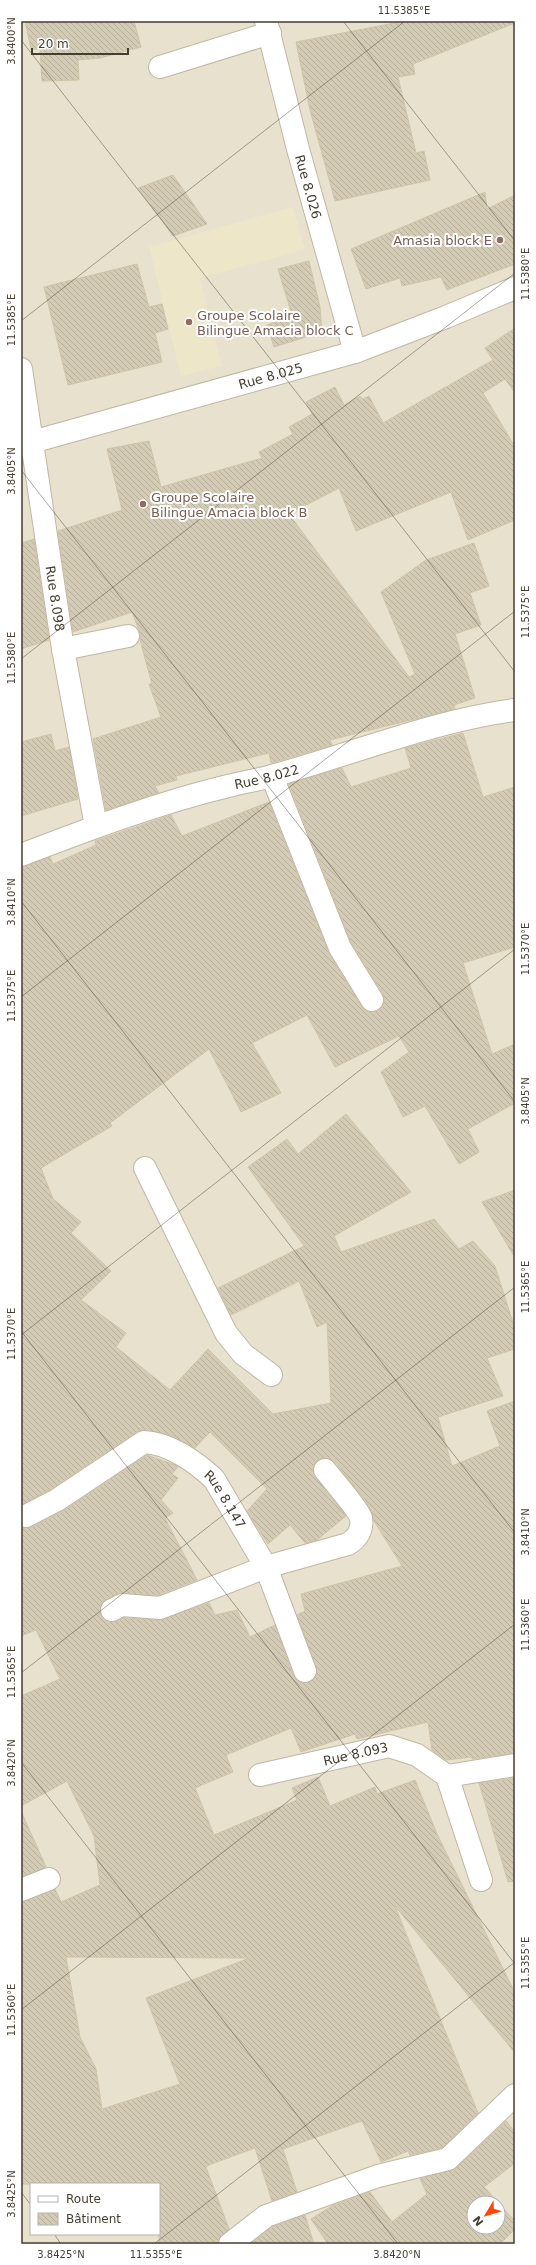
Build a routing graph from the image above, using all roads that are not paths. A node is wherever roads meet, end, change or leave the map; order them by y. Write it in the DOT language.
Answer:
graph roads {
  1 [pos="268,27"];
  2 [pos="160,67"];
  3 [pos="515,288"];
  4 [pos="355,352"];
  5 [pos="21,369"];
  6 [pos="26,443"];
  7 [pos="128,636"];
  8 [pos="64,649"];
  9 [pos="515,710"];
  10 [pos="272,776"];
  11 [pos="96,826"];
  12 [pos="21,855"];
  13 [pos="372,1000"];
  14 [pos="145,1168"];
  15 [pos="272,1375"];
  16 [pos="325,1470"];
  17 [pos="26,1516"];
  18 [pos="266,1568"];
  19 [pos="112,1610"];
  20 [pos="305,1671"];
  21 [pos="515,1765"];
  22 [pos="260,1775"];
  23 [pos="447,1776"];
  24 [pos="49,1879"];
  25 [pos="481,1880"];
  26 [pos="21,1890"];
  27 [pos="515,2095"];
  28 [pos="230,2244"];
  1 -- 2 [label="street"];
  1 -- 4 [label="street, Rue 8.026"];
  3 -- 4 [label="street, Rue 8.025"];
  4 -- 6 [label="street, Rue 8.025"];
  5 -- 6 [label="street, Rue 8.098"];
  6 -- 8 [label="street, Rue 8.098"];
  7 -- 8 [label="street"];
  8 -- 11 [label="street, Rue 8.098"];
  9 -- 10 [label="street, Rue 8.022"];
  10 -- 11 [label="street, Rue 8.022"];
  10 -- 13 [label="street"];
  11 -- 12 [label="street, Rue 8.022"];
  14 -- 15 [label="street"];
  16 -- 18 [label="street"];
  17 -- 18 [label="street, Rue 8.147"];
  18 -- 19 [label="street"];
  18 -- 20 [label="street, Rue 8.147"];
  21 -- 23 [label="street"];
  22 -- 23 [label="street, Rue 8.093"];
  23 -- 25 [label="street"];
  24 -- 26 [label="street"];
  27 -- 28 [label="street"];
}
